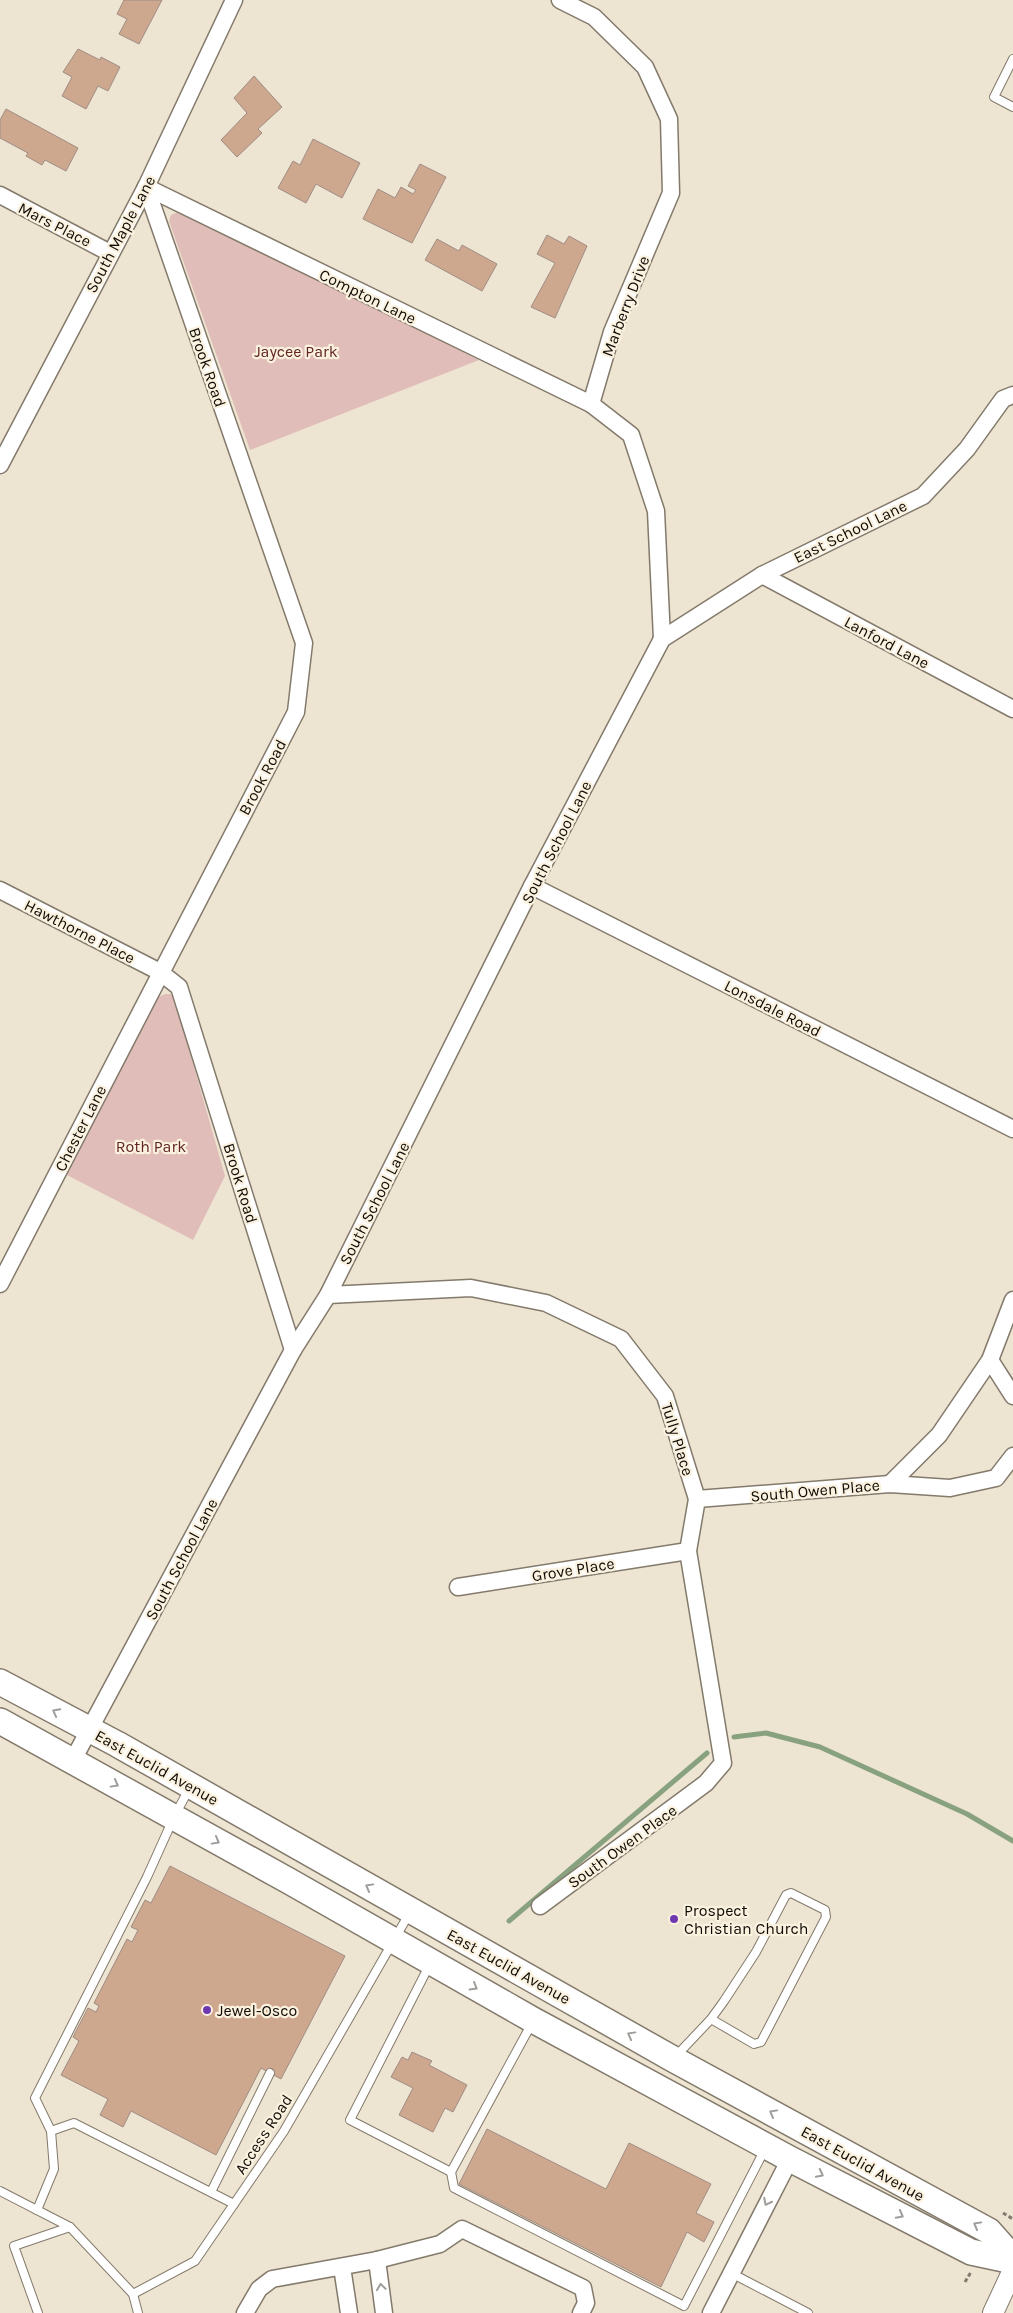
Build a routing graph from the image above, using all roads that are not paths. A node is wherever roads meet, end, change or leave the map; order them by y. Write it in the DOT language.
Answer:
graph roads {
  1 [pos="234,0"];
  2 [pos="560,0"];
  3 [pos="1013,60"];
  4 [pos="1013,107"];
  5 [pos="146,187"];
  6 [pos="0,196"];
  7 [pos="110,253"];
  8 [pos="1013,395"];
  9 [pos="590,404"];
  10 [pos="0,464"];
  11 [pos="762,575"];
  12 [pos="662,639"];
  13 [pos="1013,709"];
  14 [pos="532,886"];
  15 [pos="0,890"];
  16 [pos="160,972"];
  17 [pos="1013,1129"];
  18 [pos="0,1284"];
  19 [pos="328,1295"];
  20 [pos="1013,1300"];
  21 [pos="294,1350"];
  22 [pos="990,1360"];
  23 [pos="1013,1396"];
  24 [pos="1013,1456"];
  25 [pos="890,1484"];
  26 [pos="697,1499"];
  27 [pos="688,1551"];
  28 [pos="458,1588"];
  29 [pos="0,1682"];
  30 [pos="0,1721"];
  31 [pos="90,1730"];
  32 [pos="73,1760"];
  33 [pos="723,1763"];
  34 [pos="191,1786"];
  35 [pos="174,1817"];
  36 [pos="540,1906"];
  37 [pos="411,1911"];
  38 [pos="394,1941"];
  39 [pos="431,1962"];
  40 [pos="711,2019"];
  41 [pos="533,2020"];
  42 [pos="673,2059"];
  43 [pos="270,2073"];
  44 [pos="50,2130"];
  45 [pos="766,2146"];
  46 [pos="790,2159"];
  47 [pos="451,2172"];
  48 [pos="0,2191"];
  49 [pos="211,2192"];
  50 [pos="234,2204"];
  51 [pos="36,2210"];
  52 [pos="70,2227"];
  53 [pos="1013,2258"];
  54 [pos="377,2260"];
  55 [pos="1013,2261"];
  56 [pos="342,2267"];
  57 [pos="1013,2270"];
  58 [pos="731,2273"];
  59 [pos="134,2294"];
  60 [pos="682,2310"];
  61 [pos="38,2313"];
  62 [pos="138,2313"];
  63 [pos="245,2313"];
  64 [pos="349,2313"];
  65 [pos="384,2313"];
  66 [pos="581,2313"];
  67 [pos="711,2313"];
  68 [pos="808,2313"];
  69 [pos="993,2313"];
  1 -- 5 [label="street, South Maple Lane"];
  2 -- 9 [label="street, Marberry Drive"];
  3 -- 4 [label="lane"];
  5 -- 7 [label="street, South Maple Lane"];
  5 -- 9 [label="street, Compton Lane"];
  5 -- 16 [label="street, Brook Road"];
  6 -- 7 [label="street, Mars Place"];
  7 -- 10 [label="street, South Maple Lane"];
  8 -- 11 [label="street, East School Lane"];
  9 -- 12 [label="street"];
  11 -- 12 [label="street, East School Lane"];
  11 -- 13 [label="street, Lanford Lane"];
  12 -- 14 [label="street, South School Lane"];
  14 -- 17 [label="street, Lonsdale Road"];
  14 -- 19 [label="street, South School Lane"];
  15 -- 16 [label="street, Hawthorne Place"];
  16 -- 18 [label="street, Chester Lane"];
  16 -- 21 [label="street, Brook Road"];
  19 -- 21 [label="street, South School Lane"];
  19 -- 26 [label="street, Tully Place"];
  20 -- 22 [label="street, South Owen Place"];
  21 -- 31 [label="street, South School Lane"];
  22 -- 23 [label="street"];
  22 -- 25 [label="street, South Owen Place"];
  24 -- 25 [label="street"];
  25 -- 26 [label="street, South Owen Place"];
  26 -- 27 [label="street, Tully Place"];
  27 -- 28 [label="street, Grove Place"];
  27 -- 33 [label="street, Tully Place"];
  31 -- 29 [label="main road, East Euclid Avenue, one-way"];
  30 -- 32 [label="main road, East Euclid Avenue"];
  31 -- 32 [label="street, South School Lane"];
  31 -- 34 [label="main road, East Euclid Avenue"];
  32 -- 35 [label="main road, East Euclid Avenue, one-way"];
  33 -- 36 [label="street, South Owen Place"];
  34 -- 35 [label="lane"];
  37 -- 34 [label="main road, East Euclid Avenue, one-way"];
  35 -- 38 [label="main road, East Euclid Avenue, one-way"];
  35 -- 44 [label="lane"];
  37 -- 38 [label="lane, Access Road"];
  42 -- 37 [label="main road, East Euclid Avenue, one-way"];
  38 -- 39 [label="main road, East Euclid Avenue"];
  38 -- 50 [label="lane, Access Road"];
  39 -- 41 [label="main road, East Euclid Avenue, one-way"];
  39 -- 47 [label="lane"];
  40 -- 40 [label="lane"];
  40 -- 42 [label="lane"];
  41 -- 45 [label="main road, East Euclid Avenue"];
  41 -- 47 [label="lane"];
  53 -- 42 [label="main road, East Euclid Avenue, one-way"];
  43 -- 49 [label="lane"];
  44 -- 49 [label="lane"];
  44 -- 51 [label="lane"];
  45 -- 46 [label="main road, East Euclid Avenue"];
  45 -- 60 [label="lane"];
  46 -- 55 [label="main road, East Euclid Avenue, one-way"];
  46 -- 58 [label="street, one-way"];
  47 -- 60 [label="lane"];
  48 -- 51 [label="lane"];
  49 -- 50 [label="lane"];
  50 -- 59 [label="lane, Access Road"];
  51 -- 52 [label="lane"];
  52 -- 59 [label="lane"];
  52 -- 61 [label="lane"];
  54 -- 56 [label="street"];
  65 -- 54 [label="street, one-way"];
  54 -- 66 [label="street"];
  56 -- 63 [label="street"];
  56 -- 64 [label="street"];
  57 -- 69 [label="street"];
  58 -- 67 [label="street"];
  58 -- 68 [label="lane"];
  59 -- 62 [label="lane"];
}
